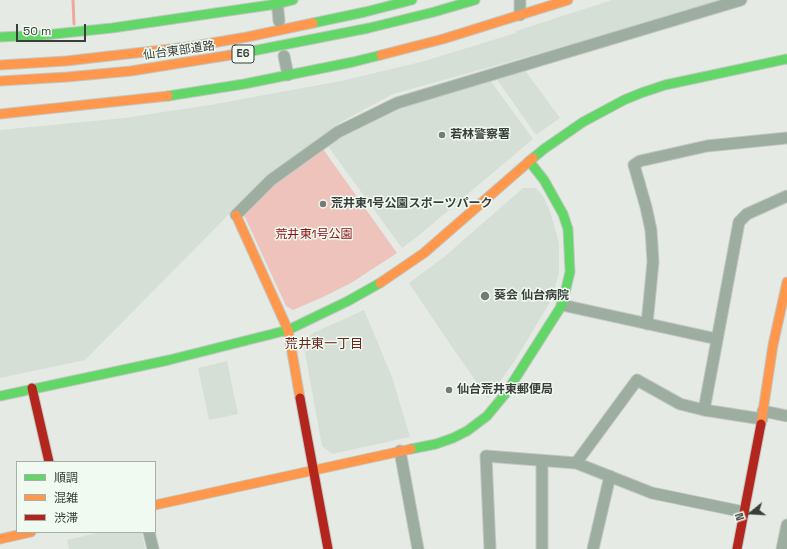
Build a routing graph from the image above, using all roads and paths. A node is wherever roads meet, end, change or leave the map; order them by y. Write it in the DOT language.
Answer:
graph roads {
  1 [pos="293,0"];
  2 [pos="412,0"];
  3 [pos="475,0"];
  4 [pos="520,0"];
  5 [pos="568,0"];
  6 [pos="741,0"];
  7 [pos="277,2"];
  8 [pos="520,15"];
  9 [pos="279,21"];
  10 [pos="0,37"];
  11 [pos="284,56"];
  12 [pos="787,58"];
  13 [pos="0,66"];
  14 [pos="288,75"];
  15 [pos="2,82"];
  16 [pos="0,114"];
  17 [pos="787,138"];
  18 [pos="529,161"];
  19 [pos="787,196"];
  20 [pos="236,215"];
  21 [pos="787,282"];
  22 [pos="562,305"];
  23 [pos="783,318"];
  24 [pos="647,324"];
  25 [pos="288,330"];
  26 [pos="717,339"];
  27 [pos="32,388"];
  28 [pos="0,396"];
  29 [pos="704,410"];
  30 [pos="763,415"];
  31 [pos="787,416"];
  32 [pos="400,451"];
  33 [pos="49,461"];
  34 [pos="542,461"];
  35 [pos="576,463"];
  36 [pos="314,471"];
  37 [pos="610,476"];
  38 [pos="156,505"];
  39 [pos="744,512"];
  40 [pos="787,525"];
  41 [pos="27,533"];
  42 [pos="149,533"];
  43 [pos="0,539"];
  44 [pos="153,549"];
  45 [pos="328,549"];
  46 [pos="418,549"];
  47 [pos="490,549"];
  48 [pos="542,549"];
  49 [pos="593,549"];
  50 [pos="737,549"];
  51 [pos="782,549"];
  1 -- 7 [label="main road"];
  2 -- 13 [label="main road, 仙台東部道路 / E6"];
  3 -- 15 [label="main road, 仙台東部道路 / E6"];
  4 -- 8 [label="street"];
  5 -- 8 [label="main road"];
  6 -- 20 [label="street"];
  7 -- 9 [label="street"];
  7 -- 10 [label="main road"];
  8 -- 14 [label="main road"];
  11 -- 14 [label="street"];
  12 -- 18 [label="main road"];
  14 -- 16 [label="main road"];
  17 -- 24 [label="street"];
  18 -- 22 [label="main road"];
  18 -- 25 [label="main road"];
  19 -- 26 [label="street"];
  20 -- 25 [label="main road"];
  21 -- 23 [label="main road"];
  22 -- 24 [label="street"];
  22 -- 32 [label="main road"];
  23 -- 30 [label="main road"];
  24 -- 26 [label="street"];
  25 -- 27 [label="main road"];
  25 -- 36 [label="main road"];
  26 -- 29 [label="street"];
  27 -- 28 [label="main road"];
  27 -- 33 [label="main road"];
  29 -- 30 [label="street"];
  29 -- 35 [label="street"];
  30 -- 31 [label="street"];
  30 -- 39 [label="main road"];
  32 -- 36 [label="main road"];
  32 -- 46 [label="street"];
  34 -- 35 [label="street"];
  34 -- 47 [label="street"];
  34 -- 48 [label="street"];
  35 -- 37 [label="street"];
  36 -- 38 [label="main road"];
  36 -- 45 [label="main road"];
  37 -- 39 [label="street"];
  37 -- 49 [label="street"];
  39 -- 50 [label="main road"];
  40 -- 51 [label="street"];
  41 -- 43 [label="main road"];
  42 -- 44 [label="street"];
}
